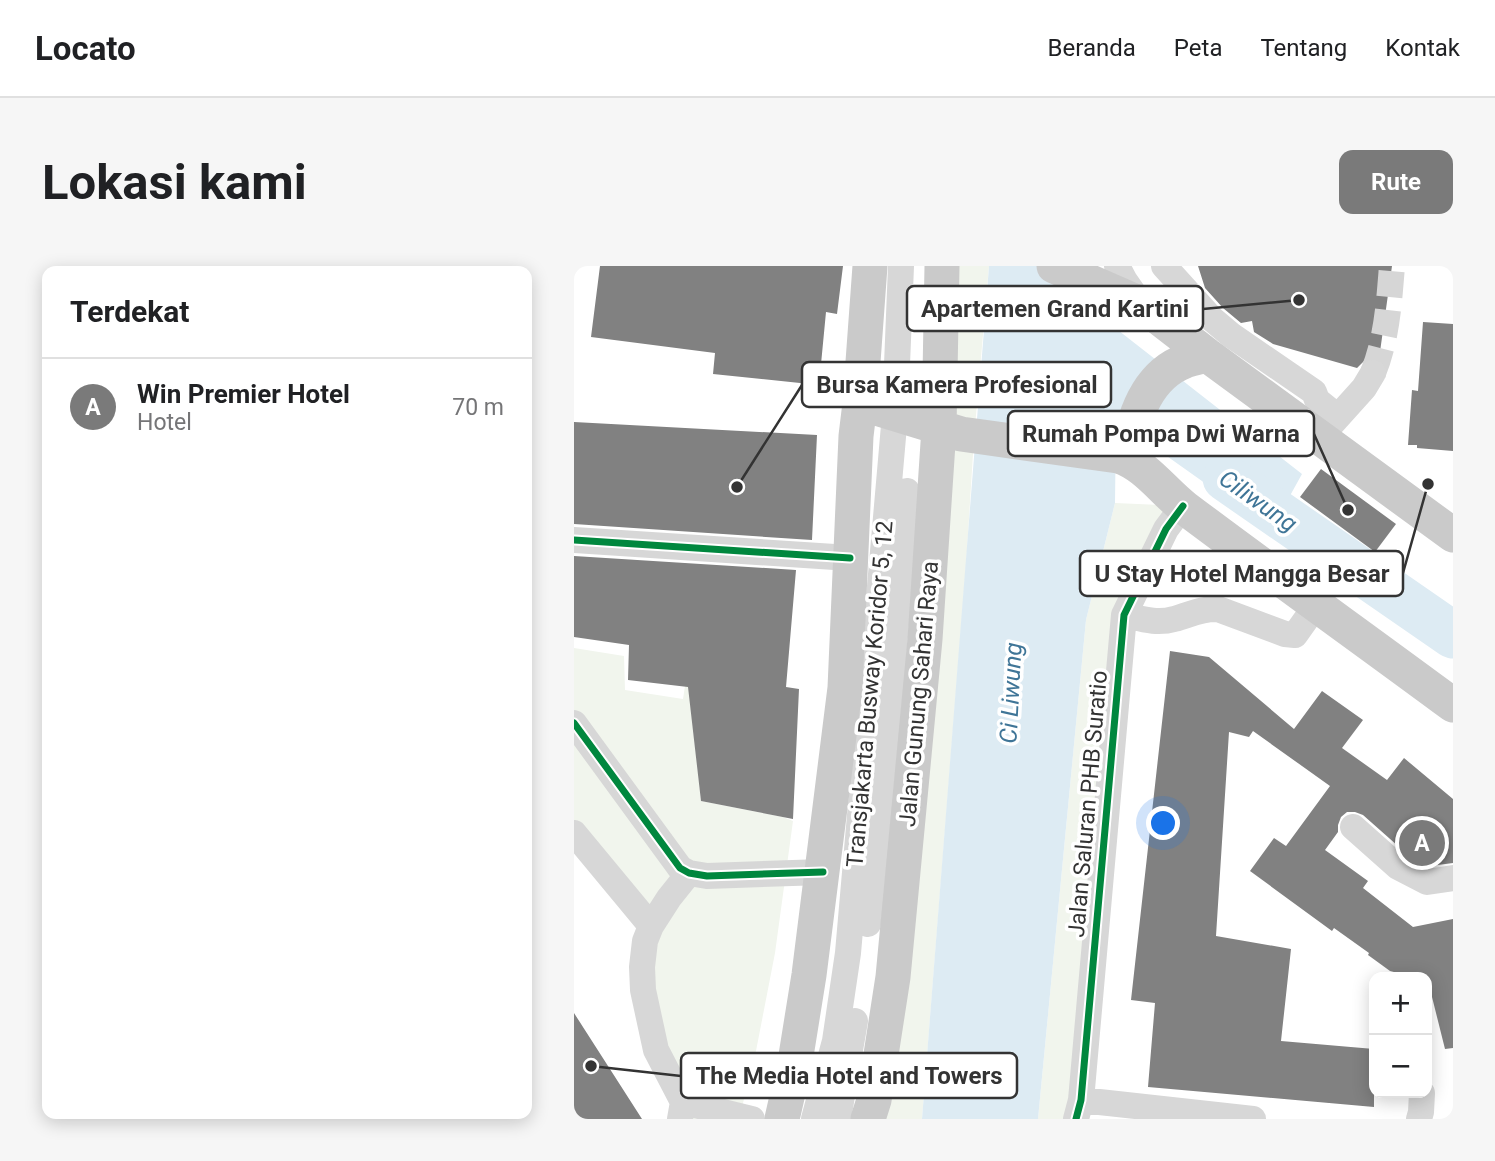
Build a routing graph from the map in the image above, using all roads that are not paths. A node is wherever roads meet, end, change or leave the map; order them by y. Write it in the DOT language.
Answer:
graph roads {
  1 [pos="870,266"];
  2 [pos="901,266"];
  3 [pos="917,266"];
  4 [pos="942,266"];
  5 [pos="1054,266"];
  6 [pos="1164,266"];
  7 [pos="1106,275"];
  8 [pos="1207,355"];
  9 [pos="1373,373"];
  10 [pos="860,403"];
  11 [pos="1319,419"];
  12 [pos="926,424"];
  13 [pos="1134,459"];
  14 [pos="1183,506"];
  15 [pos="1453,535"];
  16 [pos="574,540"];
  17 [pos="850,558"];
  18 [pos="1317,604"];
  19 [pos="1124,615"];
  20 [pos="1453,705"];
  21 [pos="574,723"];
  22 [pos="1353,827"];
  23 [pos="574,833"];
  24 [pos="823,872"];
  25 [pos="689,873"];
  26 [pos="1453,878"];
  27 [pos="651,926"];
  28 [pos="1422,1098"];
  29 [pos="682,1110"];
  30 [pos="1079,1110"];
  31 [pos="752,1119"];
  32 [pos="782,1119"];
  33 [pos="814,1119"];
  34 [pos="838,1119"];
  35 [pos="868,1119"];
  36 [pos="1254,1119"];
  37 [pos="1419,1119"];
  1 -- 10 [label="main road"];
  2 -- 12 [label="street, Transjakarta Busway Koridor 5, 12"];
  3 -- 12 [label="street, Transjakarta Busway Koridor 5, 12"];
  4 -- 12 [label="main road, Jalan Gunung Sahari Raya"];
  5 -- 7 [label="main road"];
  6 -- 11 [label="street"];
  7 -- 8 [label="main road"];
  8 -- 11 [label="main road"];
  8 -- 13 [label="main road"];
  9 -- 11 [label="street"];
  10 -- 12 [label="main road"];
  10 -- 17 [label="main road"];
  11 -- 15 [label="main road"];
  12 -- 13 [label="main road"];
  12 -- 33 [label="street, Transjakarta Busway Koridor 5, 12"];
  12 -- 34 [label="street, Transjakarta Busway Koridor 5, 12"];
  12 -- 35 [label="main road, Jalan Gunung Sahari Raya"];
  13 -- 14 [label="main road"];
  14 -- 18 [label="main road"];
  14 -- 19 [label="street, Jalan Saluran PHB Suratio"];
  16 -- 17 [label="street"];
  17 -- 24 [label="main road"];
  18 -- 19 [label="street"];
  18 -- 20 [label="main road"];
  19 -- 30 [label="street, Jalan Saluran PHB Suratio"];
  21 -- 25 [label="street"];
  22 -- 26 [label="street"];
  23 -- 27 [label="street"];
  24 -- 25 [label="street"];
  24 -- 32 [label="main road"];
  25 -- 27 [label="street"];
  27 -- 29 [label="street"];
  28 -- 37 [label="street"];
  29 -- 31 [label="street"];
  30 -- 36 [label="street"];
}
